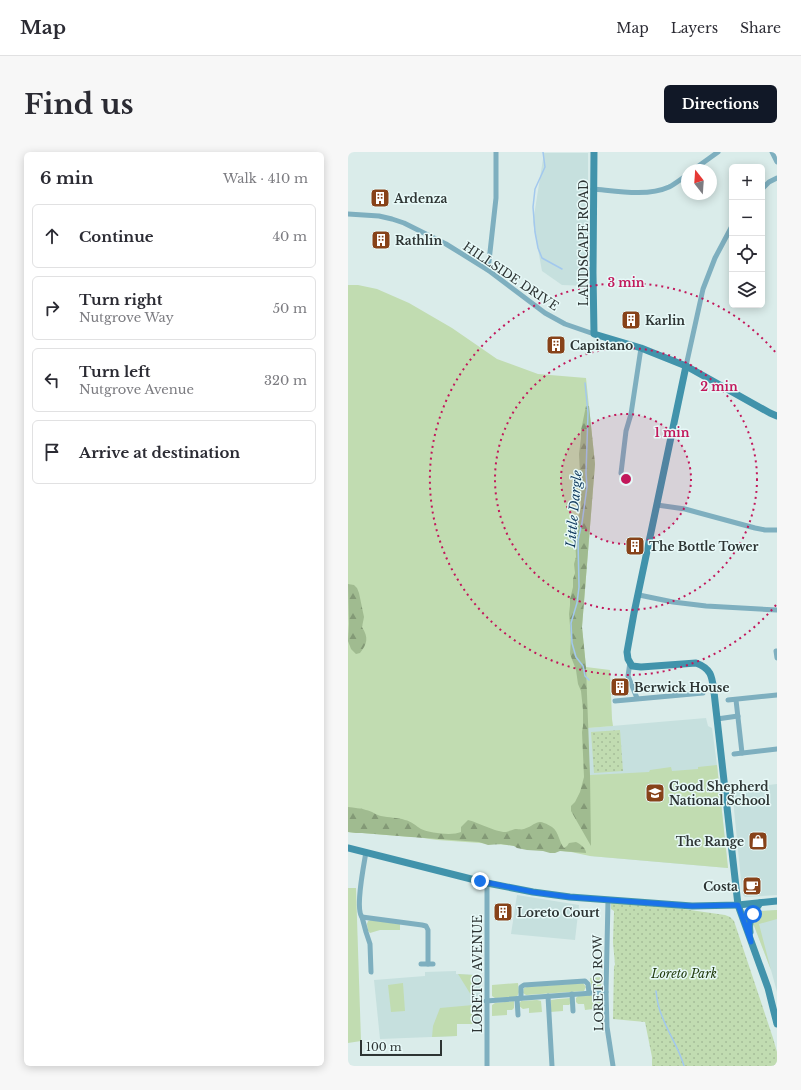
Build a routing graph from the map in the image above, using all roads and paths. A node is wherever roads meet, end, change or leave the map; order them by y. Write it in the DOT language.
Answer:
graph roads {
  1 [pos="496,152"];
  2 [pos="594,152"];
  3 [pos="718,152"];
  4 [pos="772,152"];
  5 [pos="777,162"];
  6 [pos="701,164"];
  7 [pos="777,178"];
  8 [pos="681,179"];
  9 [pos="765,186"];
  10 [pos="593,189"];
  11 [pos="348,214"];
  12 [pos="729,232"];
  13 [pos="488,270"];
  14 [pos="594,334"];
  15 [pos="641,348"];
  16 [pos="686,366"];
  17 [pos="777,416"];
  18 [pos="621,473"];
  19 [pos="657,505"];
  20 [pos="777,530"];
  21 [pos="639,595"];
  22 [pos="777,610"];
  23 [pos="776,651"];
  24 [pos="777,658"];
  25 [pos="630,662"];
  26 [pos="703,693"];
  27 [pos="777,695"];
  28 [pos="636,698"];
  29 [pos="728,700"];
  30 [pos="736,700"];
  31 [pos="615,701"];
  32 [pos="738,716"];
  33 [pos="717,719"];
  34 [pos="777,749"];
  35 [pos="742,753"];
  36 [pos="734,754"];
  37 [pos="348,848"];
  38 [pos="366,852"];
  39 [pos="487,883"];
  40 [pos="608,900"];
  41 [pos="777,901"];
  42 [pos="760,903"];
  43 [pos="738,905"];
  44 [pos="362,917"];
  45 [pos="751,942"];
  46 [pos="421,964"];
  47 [pos="371,972"];
  48 [pos="606,992"];
  49 [pos="589,993"];
  50 [pos="572,994"];
  51 [pos="548,996"];
  52 [pos="519,998"];
  53 [pos="486,1001"];
  54 [pos="574,1011"];
  55 [pos="518,1015"];
  56 [pos="777,1024"];
  57 [pos="487,1066"];
  58 [pos="552,1066"];
  59 [pos="613,1066"];
  1 -- 13 [label="street"];
  2 -- 10 [label="street, LANDSCAPE ROAD"];
  3 -- 6 [label="street"];
  4 -- 5 [label="street"];
  7 -- 9 [label="street"];
  8 -- 10 [label="street"];
  10 -- 14 [label="street, LANDSCAPE ROAD"];
  11 -- 13 [label="street, HILLSIDE DRIVE"];
  12 -- 16 [label="street"];
  13 -- 14 [label="street, HILLSIDE DRIVE"];
  14 -- 15 [label="street"];
  15 -- 16 [label="street"];
  15 -- 18 [label="street"];
  16 -- 17 [label="street"];
  16 -- 19 [label="street"];
  19 -- 20 [label="street"];
  19 -- 21 [label="street"];
  21 -- 22 [label="street"];
  21 -- 25 [label="street"];
  23 -- 24 [label="street"];
  25 -- 28 [label="street"];
  25 -- 33 [label="street"];
  26 -- 28 [label="street"];
  27 -- 30 [label="street"];
  28 -- 31 [label="street"];
  29 -- 30 [label="street"];
  30 -- 32 [label="street"];
  32 -- 33 [label="street"];
  32 -- 35 [label="street"];
  33 -- 43 [label="street"];
  34 -- 35 [label="street"];
  35 -- 36 [label="street"];
  37 -- 38 [label="street"];
  38 -- 39 [label="street"];
  38 -- 44 [label="street"];
  39 -- 40 [label="street"];
  39 -- 53 [label="street, LORETO AVENUE"];
  40 -- 43 [label="street"];
  40 -- 48 [label="street, LORETO ROW"];
  41 -- 42 [label="street"];
  42 -- 43 [label="street"];
  42 -- 45 [label="street"];
  43 -- 45 [label="street"];
  44 -- 46 [label="street"];
  44 -- 47 [label="street"];
  45 -- 56 [label="street"];
  48 -- 49 [label="street"];
  48 -- 59 [label="street, LORETO ROW"];
  49 -- 50 [label="street"];
  49 -- 52 [label="street"];
  50 -- 51 [label="street"];
  50 -- 54 [label="street"];
  51 -- 52 [label="street"];
  51 -- 58 [label="street"];
  52 -- 53 [label="street"];
  52 -- 55 [label="street"];
  53 -- 57 [label="street, LORETO AVENUE"];
}
